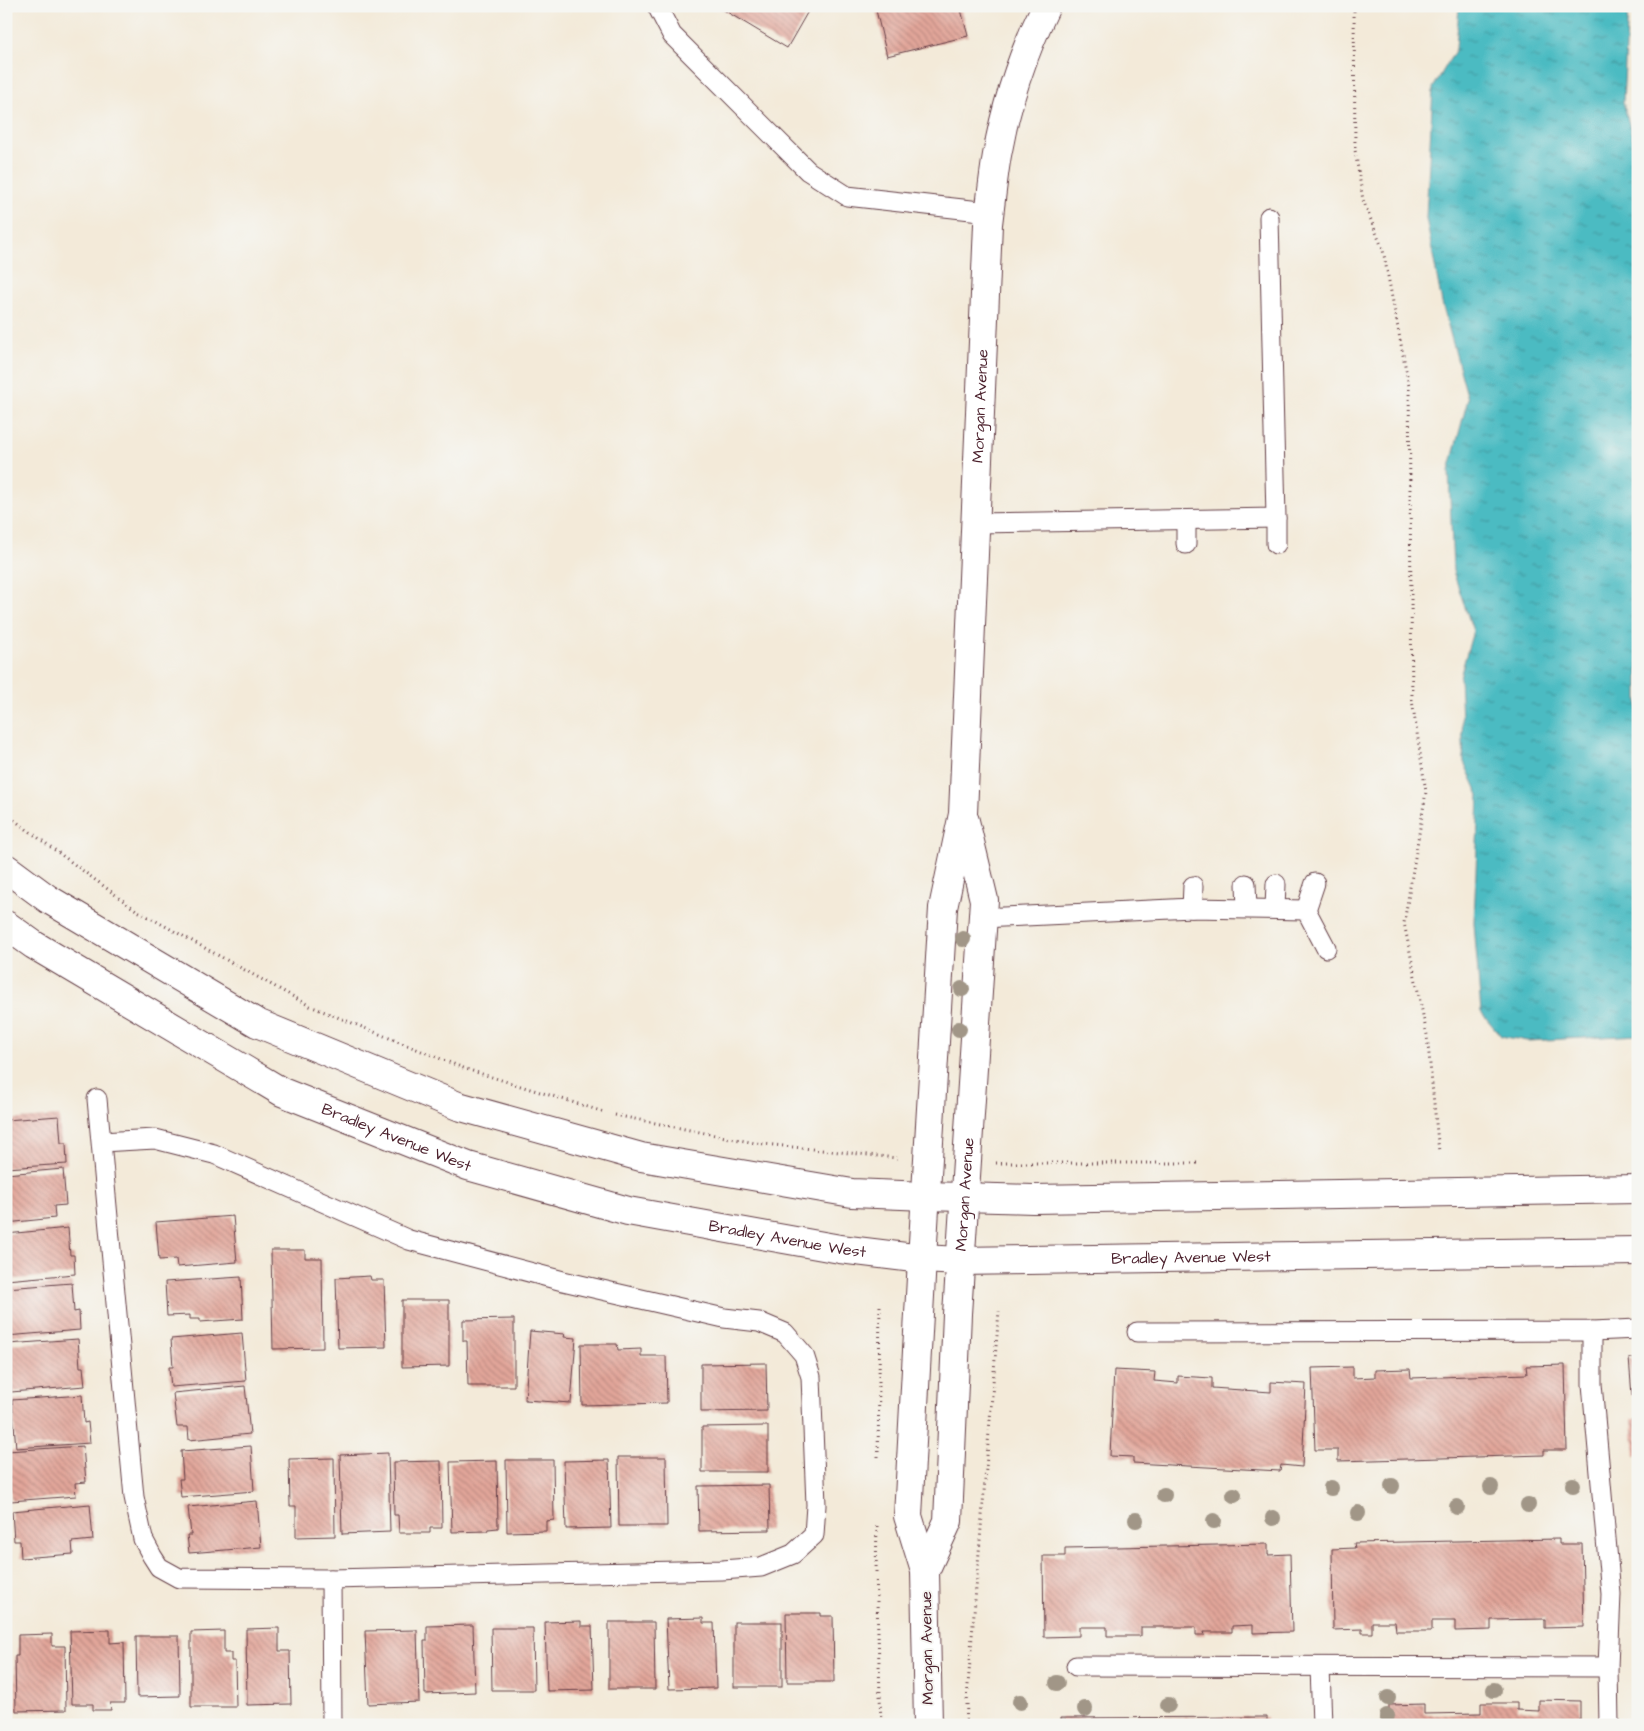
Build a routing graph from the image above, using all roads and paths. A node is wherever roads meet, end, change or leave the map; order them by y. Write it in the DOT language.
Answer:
graph roads {
  1 [pos="657,6"];
  2 [pos="1046,6"];
  3 [pos="1354,6"];
  4 [pos="989,212"];
  5 [pos="1269,217"];
  6 [pos="1276,518"];
  7 [pos="1186,520"];
  8 [pos="976,523"];
  9 [pos="1186,544"];
  10 [pos="1276,544"];
  11 [pos="6,814"];
  12 [pos="964,814"];
  13 [pos="6,868"];
  14 [pos="1315,883"];
  15 [pos="1246,884"];
  16 [pos="1276,884"];
  17 [pos="1193,886"];
  18 [pos="1192,908"];
  19 [pos="1247,908"];
  20 [pos="1275,908"];
  21 [pos="1306,910"];
  22 [pos="982,918"];
  23 [pos="6,925"];
  24 [pos="1326,948"];
  25 [pos="97,1099"];
  26 [pos="101,1142"];
  27 [pos="1439,1152"];
  28 [pos="928,1161"];
  29 [pos="966,1163"];
  30 [pos="1201,1163"];
  31 [pos="1638,1189"];
  32 [pos="926,1196"];
  33 [pos="964,1197"];
  34 [pos="1638,1251"];
  35 [pos="922,1259"];
  36 [pos="960,1261"];
  37 [pos="999,1311"];
  38 [pos="1638,1329"];
  39 [pos="1592,1331"];
  40 [pos="1136,1332"];
  41 [pos="925,1571"];
  42 [pos="331,1579"];
  43 [pos="1076,1666"];
  44 [pos="1320,1667"];
  45 [pos="1608,1667"];
  46 [pos="332,1725"];
  47 [pos="928,1725"];
  48 [pos="966,1725"];
  49 [pos="1322,1725"];
  50 [pos="1608,1725"];
  1 -- 4 [label="lane"];
  2 -- 4 [label="main road, Morgan Avenue"];
  3 -- 27 [label="path"];
  4 -- 8 [label="main road, Morgan Avenue"];
  5 -- 6 [label="lane"];
  6 -- 7 [label="lane"];
  6 -- 10 [label="lane"];
  7 -- 8 [label="lane"];
  7 -- 9 [label="lane"];
  8 -- 12 [label="main road, Morgan Avenue"];
  11 -- 28 [label="path"];
  12 -- 22 [label="main road, Morgan Avenue"];
  12 -- 28 [label="main road, Morgan Avenue"];
  13 -- 32 [label="main road"];
  14 -- 21 [label="lane"];
  15 -- 19 [label="lane"];
  16 -- 20 [label="lane"];
  17 -- 18 [label="lane"];
  18 -- 19 [label="lane"];
  18 -- 22 [label="lane"];
  19 -- 20 [label="lane"];
  20 -- 21 [label="lane"];
  21 -- 24 [label="lane"];
  22 -- 29 [label="main road, Morgan Avenue"];
  23 -- 35 [label="main road, Bradley Avenue West"];
  25 -- 26 [label="lane"];
  26 -- 42 [label="lane"];
  26 -- 42 [label="lane"];
  28 -- 32 [label="main road, Morgan Avenue"];
  29 -- 30 [label="path"];
  29 -- 33 [label="main road, Morgan Avenue"];
  31 -- 33 [label="main road"];
  32 -- 33 [label="main road"];
  32 -- 35 [label="main road, Morgan Avenue"];
  33 -- 36 [label="main road, Morgan Avenue"];
  34 -- 36 [label="main road, Bradley Avenue West"];
  35 -- 36 [label="main road, Bradley Avenue West"];
  35 -- 41 [label="main road, Morgan Avenue"];
  36 -- 41 [label="main road, Morgan Avenue"];
  37 -- 48 [label="path"];
  38 -- 39 [label="lane"];
  39 -- 40 [label="lane"];
  39 -- 45 [label="lane"];
  41 -- 47 [label="main road, Morgan Avenue"];
  42 -- 46 [label="lane"];
  43 -- 44 [label="lane"];
  44 -- 45 [label="lane"];
  44 -- 49 [label="lane"];
  45 -- 50 [label="lane"];
}
